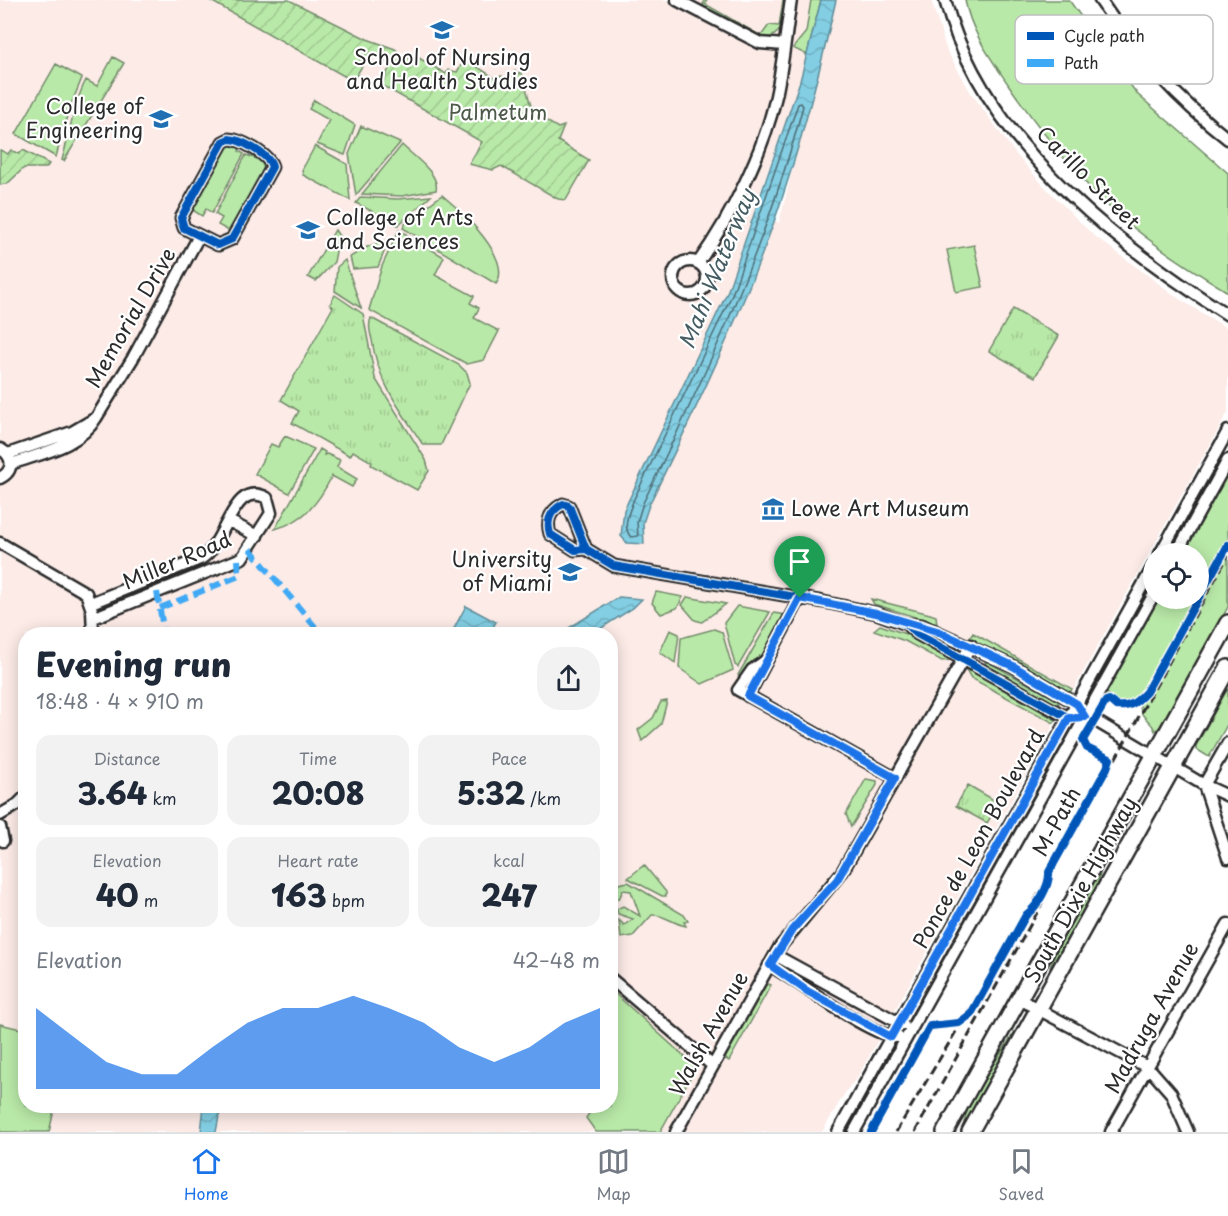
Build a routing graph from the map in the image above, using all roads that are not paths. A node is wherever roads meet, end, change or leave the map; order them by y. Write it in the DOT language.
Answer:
graph roads {
  1 [pos="677,0"];
  2 [pos="791,0"];
  3 [pos="945,0"];
  4 [pos="1100,0"];
  5 [pos="1112,15"];
  6 [pos="784,45"];
  7 [pos="1168,84"];
  8 [pos="1228,139"];
  9 [pos="199,236"];
  10 [pos="698,263"];
  11 [pos="1228,315"];
  12 [pos="1228,431"];
  13 [pos="6,455"];
  14 [pos="1228,460"];
  15 [pos="0,478"];
  16 [pos="1183,512"];
  17 [pos="1194,520"];
  18 [pos="229,521"];
  19 [pos="257,536"];
  20 [pos="0,543"];
  21 [pos="1166,543"];
  22 [pos="1182,543"];
  23 [pos="586,549"];
  24 [pos="1143,587"];
  25 [pos="800,598"];
  26 [pos="91,603"];
  27 [pos="1146,609"];
  28 [pos="93,618"];
  29 [pos="1228,623"];
  30 [pos="906,624"];
  31 [pos="93,627"];
  32 [pos="971,645"];
  33 [pos="963,658"];
  34 [pos="765,661"];
  35 [pos="1228,668"];
  36 [pos="748,696"];
  37 [pos="1077,704"];
  38 [pos="1085,717"];
  39 [pos="1069,718"];
  40 [pos="1228,743"];
  41 [pos="1155,755"];
  42 [pos="1173,767"];
  43 [pos="895,778"];
  44 [pos="1204,785"];
  45 [pos="1228,796"];
  46 [pos="18,804"];
  47 [pos="1,813"];
  48 [pos="0,827"];
  49 [pos="3,841"];
  50 [pos="1228,858"];
  51 [pos="1228,924"];
  52 [pos="775,955"];
  53 [pos="770,965"];
  54 [pos="618,985"];
  55 [pos="1019,999"];
  56 [pos="868,1007"];
  57 [pos="1038,1010"];
  58 [pos="861,1021"];
  59 [pos="899,1024"];
  60 [pos="914,1027"];
  61 [pos="891,1037"];
  62 [pos="907,1038"];
  63 [pos="713,1066"];
  64 [pos="1149,1068"];
  65 [pos="676,1132"];
  66 [pos="838,1132"];
  67 [pos="854,1132"];
  68 [pos="945,1132"];
  69 [pos="970,1132"];
  70 [pos="1111,1132"];
  71 [pos="1188,1132"];
  1 -- 6 [label="street"];
  2 -- 6 [label="street"];
  3 -- 11 [label="street, Carillo Street"];
  4 -- 5 [label="street"];
  6 -- 10 [label="street"];
  7 -- 8 [label="street"];
  9 -- 9 [label="street, Memorial Drive"];
  9 -- 13 [label="street, Memorial Drive"];
  12 -- 16 [label="street"];
  13 -- 15 [label="street"];
  14 -- 17 [label="street"];
  16 -- 17 [label="street"];
  16 -- 21 [label="street"];
  17 -- 22 [label="street"];
  18 -- 19 [label="street"];
  18 -- 19 [label="street, Miller Road"];
  18 -- 26 [label="street, Miller Road"];
  19 -- 28 [label="street, Miller Road"];
  20 -- 26 [label="street"];
  23 -- 25 [label="street"];
  24 -- 37 [label="street, Ponce de Leon Boulevard"];
  25 -- 30 [label="street"];
  25 -- 34 [label="street"];
  26 -- 28 [label="street"];
  27 -- 38 [label="street, Ponce de Leon Boulevard"];
  28 -- 31 [label="street"];
  29 -- 41 [label="highway, South Dixie Highway"];
  30 -- 32 [label="street"];
  30 -- 33 [label="street"];
  32 -- 33 [label="street, Walsh Avenue"];
  32 -- 37 [label="street"];
  33 -- 39 [label="street"];
  33 -- 43 [label="street, Walsh Avenue"];
  34 -- 36 [label="street"];
  34 -- 36 [label="street"];
  35 -- 42 [label="highway, South Dixie Highway"];
  36 -- 43 [label="street"];
  37 -- 38 [label="street"];
  37 -- 39 [label="street, Ponce de Leon Boulevard"];
  38 -- 39 [label="street"];
  38 -- 41 [label="street"];
  38 -- 60 [label="street, Ponce de Leon Boulevard"];
  39 -- 59 [label="street, Ponce de Leon Boulevard"];
  40 -- 44 [label="street"];
  41 -- 42 [label="street"];
  41 -- 55 [label="highway, South Dixie Highway"];
  42 -- 44 [label="street"];
  42 -- 57 [label="highway, South Dixie Highway"];
  43 -- 52 [label="street, Walsh Avenue"];
  44 -- 45 [label="street"];
  44 -- 50 [label="street"];
  46 -- 47 [label="street"];
  48 -- 49 [label="street"];
  51 -- 64 [label="street, Madruga Avenue"];
  52 -- 53 [label="street, Walsh Avenue"];
  52 -- 56 [label="street"];
  53 -- 58 [label="street"];
  53 -- 63 [label="street, Walsh Avenue"];
  54 -- 63 [label="street"];
  55 -- 57 [label="street"];
  55 -- 68 [label="highway, South Dixie Highway"];
  56 -- 58 [label="street"];
  56 -- 59 [label="street"];
  57 -- 64 [label="street"];
  57 -- 69 [label="highway, South Dixie Highway"];
  58 -- 61 [label="street"];
  59 -- 60 [label="street"];
  59 -- 61 [label="street, Ponce de Leon Boulevard"];
  60 -- 62 [label="street, Ponce de Leon Boulevard"];
  61 -- 62 [label="street"];
  61 -- 66 [label="street, Ponce de Leon Boulevard"];
  62 -- 67 [label="street, Ponce de Leon Boulevard"];
  63 -- 65 [label="street, Walsh Avenue"];
  64 -- 70 [label="street, Madruga Avenue"];
  64 -- 71 [label="street"];
}
